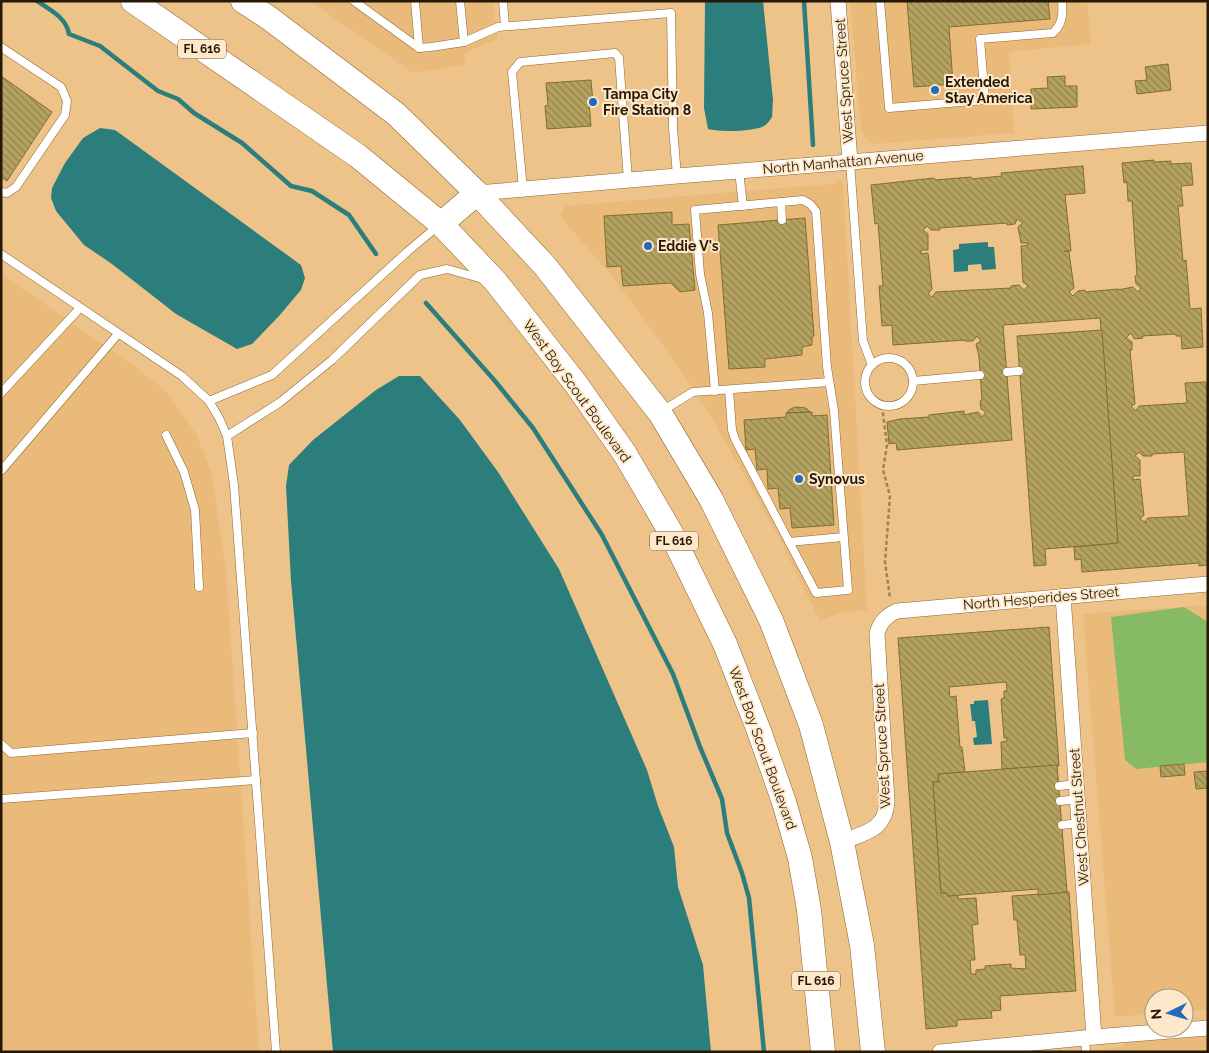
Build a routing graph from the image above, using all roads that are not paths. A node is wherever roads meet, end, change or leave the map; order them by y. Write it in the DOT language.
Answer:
graph roads {
  1 [pos="132,1"];
  2 [pos="243,1"];
  3 [pos="354,1"];
  4 [pos="416,1"];
  5 [pos="460,1"];
  6 [pos="503,1"];
  7 [pos="838,1"];
  8 [pos="880,1"];
  9 [pos="1062,1"];
  10 [pos="505,26"];
  11 [pos="464,42"];
  12 [pos="1,47"];
  13 [pos="419,48"];
  14 [pos="1207,133"];
  15 [pos="1208,143"];
  16 [pos="850,162"];
  17 [pos="739,170"];
  18 [pos="677,176"];
  19 [pos="628,180"];
  20 [pos="523,189"];
  21 [pos="1,192"];
  22 [pos="477,194"];
  23 [pos="781,202"];
  24 [pos="743,206"];
  25 [pos="782,220"];
  26 [pos="441,224"];
  27 [pos="1,254"];
  28 [pos="496,282"];
  29 [pos="80,308"];
  30 [pos="118,334"];
  31 [pos="872,365"];
  32 [pos="1020,371"];
  33 [pos="1007,372"];
  34 [pos="980,375"];
  35 [pos="913,381"];
  36 [pos="829,382"];
  37 [pos="728,390"];
  38 [pos="715,391"];
  39 [pos="1,393"];
  40 [pos="209,401"];
  41 [pos="660,412"];
  42 [pos="166,435"];
  43 [pos="227,436"];
  44 [pos="1,471"];
  45 [pos="844,537"];
  46 [pos="790,542"];
  47 [pos="1208,584"];
  48 [pos="200,587"];
  49 [pos="1063,596"];
  50 [pos="880,623"];
  51 [pos="253,733"];
  52 [pos="1,744"];
  53 [pos="256,780"];
  54 [pos="1076,784"];
  55 [pos="1059,786"];
  56 [pos="1077,799"];
  57 [pos="1,800"];
  58 [pos="1060,801"];
  59 [pos="1079,823"];
  60 [pos="1062,825"];
  61 [pos="842,842"];
  62 [pos="1208,1028"];
  63 [pos="1089,1042"];
  64 [pos="276,1052"];
  65 [pos="823,1052"];
  66 [pos="873,1052"];
  67 [pos="940,1052"];
  1 -- 26 [label="main road, West Boy Scout Boulevard / FL 616"];
  2 -- 22 [label="main road"];
  3 -- 13 [label="lane"];
  4 -- 13 [label="lane"];
  5 -- 11 [label="lane"];
  6 -- 10 [label="lane"];
  7 -- 16 [label="street, West Spruce Street"];
  8 -- 9 [label="lane"];
  10 -- 11 [label="lane"];
  10 -- 18 [label="lane"];
  11 -- 13 [label="lane"];
  12 -- 21 [label="lane"];
  14 -- 15 [label="street"];
  14 -- 16 [label="street, North Manhattan Avenue"];
  16 -- 17 [label="street, North Manhattan Avenue"];
  16 -- 31 [label="lane"];
  17 -- 18 [label="street, North Manhattan Avenue"];
  17 -- 24 [label="lane"];
  18 -- 19 [label="street, North Manhattan Avenue"];
  19 -- 20 [label="street, North Manhattan Avenue"];
  19 -- 20 [label="lane"];
  20 -- 22 [label="street, North Manhattan Avenue"];
  22 -- 26 [label="main road"];
  22 -- 41 [label="main road"];
  23 -- 24 [label="lane"];
  23 -- 25 [label="lane"];
  23 -- 36 [label="lane"];
  24 -- 38 [label="lane"];
  26 -- 28 [label="main road, West Boy Scout Boulevard / FL 616"];
  26 -- 40 [label="lane"];
  27 -- 29 [label="lane"];
  28 -- 43 [label="lane"];
  28 -- 65 [label="main road, West Boy Scout Boulevard / FL 616"];
  29 -- 30 [label="lane"];
  29 -- 39 [label="lane"];
  30 -- 40 [label="lane"];
  30 -- 44 [label="lane"];
  31 -- 35 [label="lane"];
  31 -- 35 [label="lane"];
  32 -- 33 [label="lane"];
  34 -- 35 [label="lane"];
  36 -- 37 [label="lane"];
  36 -- 45 [label="lane"];
  37 -- 38 [label="lane"];
  37 -- 46 [label="lane"];
  38 -- 41 [label="lane"];
  40 -- 43 [label="lane"];
  41 -- 61 [label="main road"];
  42 -- 48 [label="lane"];
  43 -- 51 [label="lane"];
  45 -- 46 [label="lane"];
  45 -- 46 [label="lane"];
  47 -- 49 [label="street, North Hesperides Street"];
  49 -- 50 [label="street, North Hesperides Street"];
  49 -- 54 [label="street, West Chestnut Street"];
  50 -- 61 [label="street, West Spruce Street"];
  51 -- 52 [label="lane"];
  51 -- 53 [label="lane"];
  53 -- 57 [label="lane"];
  53 -- 64 [label="lane"];
  54 -- 55 [label="lane"];
  54 -- 56 [label="street, West Chestnut Street"];
  56 -- 58 [label="lane"];
  56 -- 59 [label="street, West Chestnut Street"];
  59 -- 60 [label="lane"];
  59 -- 63 [label="street, West Chestnut Street"];
  61 -- 66 [label="main road"];
  62 -- 63 [label="street"];
  63 -- 67 [label="street"];
}
